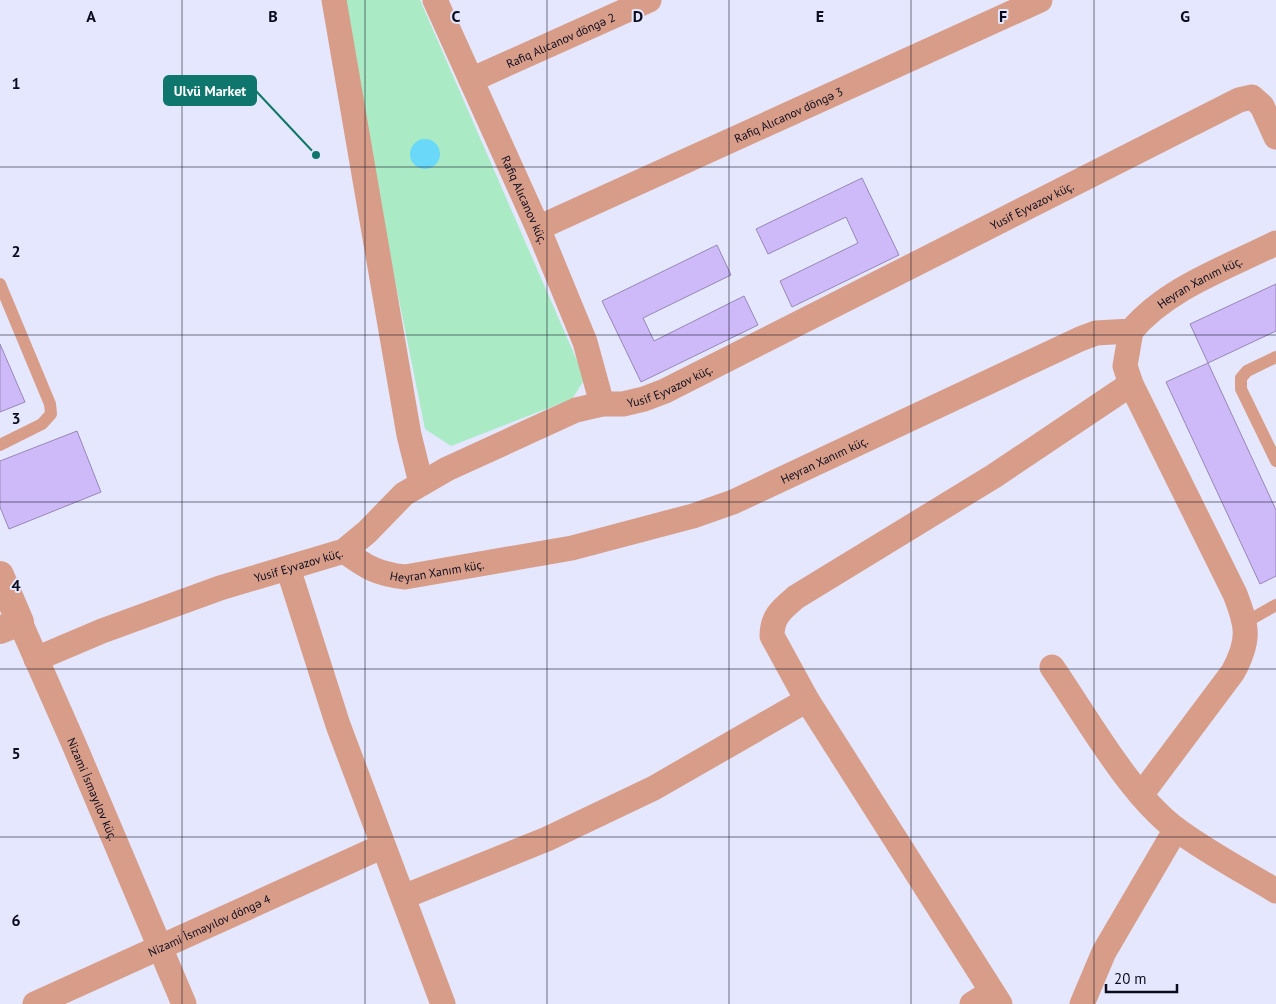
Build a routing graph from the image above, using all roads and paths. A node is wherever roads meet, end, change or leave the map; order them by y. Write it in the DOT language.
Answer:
graph roads {
  1 [pos="334,0"];
  2 [pos="435,0"];
  3 [pos="649,0"];
  4 [pos="1040,0"];
  5 [pos="471,80"];
  6 [pos="1276,137"];
  7 [pos="538,228"];
  8 [pos="1276,243"];
  9 [pos="0,284"];
  10 [pos="1130,331"];
  11 [pos="1276,357"];
  12 [pos="1131,384"];
  13 [pos="602,404"];
  14 [pos="0,445"];
  15 [pos="1276,461"];
  16 [pos="421,483"];
  17 [pos="344,551"];
  18 [pos="288,568"];
  19 [pos="0,575"];
  20 [pos="1276,605"];
  21 [pos="1246,622"];
  22 [pos="10,626"];
  23 [pos="36,659"];
  24 [pos="1052,667"];
  25 [pos="807,700"];
  26 [pos="1141,795"];
  27 [pos="1176,829"];
  28 [pos="383,846"];
  29 [pos="1276,891"];
  30 [pos="402,897"];
  31 [pos="160,947"];
  32 [pos="988,1000"];
  33 [pos="35,1004"];
  34 [pos="184,1004"];
  35 [pos="444,1004"];
  36 [pos="1082,1004"];
  1 -- 16 [label="street"];
  2 -- 5 [label="street, Rafiq Alıcanov küç."];
  3 -- 5 [label="street, Rafiq Alıcanov döngə 2"];
  4 -- 7 [label="street, Rafiq Alıcanov döngə 3"];
  5 -- 7 [label="street, Rafiq Alıcanov küç."];
  6 -- 13 [label="street, Yusif Eyvazov küç."];
  7 -- 13 [label="street, Rafiq Alıcanov küç."];
  8 -- 10 [label="street, Heyran Xanım küç."];
  9 -- 14 [label="lane"];
  10 -- 12 [label="street"];
  10 -- 17 [label="street, Heyran Xanım küç."];
  11 -- 15 [label="lane"];
  12 -- 21 [label="street"];
  12 -- 25 [label="street"];
  13 -- 16 [label="street, Yusif Eyvazov küç."];
  16 -- 17 [label="street, Yusif Eyvazov küç."];
  17 -- 18 [label="street, Yusif Eyvazov küç."];
  18 -- 23 [label="street, Yusif Eyvazov küç."];
  18 -- 28 [label="street"];
  19 -- 22 [label="street, Nizami İsmayılov küç."];
  20 -- 21 [label="lane"];
  21 -- 26 [label="street"];
  22 -- 23 [label="street, Nizami İsmayılov küç."];
  23 -- 31 [label="street, Nizami İsmayılov küç."];
  24 -- 26 [label="street"];
  25 -- 30 [label="street"];
  25 -- 32 [label="street"];
  26 -- 27 [label="street"];
  27 -- 29 [label="street"];
  27 -- 36 [label="street"];
  28 -- 30 [label="street"];
  28 -- 31 [label="street, Nizami İsmayılov döngə 4"];
  30 -- 35 [label="street"];
  31 -- 33 [label="street, Nizami İsmayılov döngə 4"];
  31 -- 34 [label="street, Nizami İsmayılov küç."];
}
